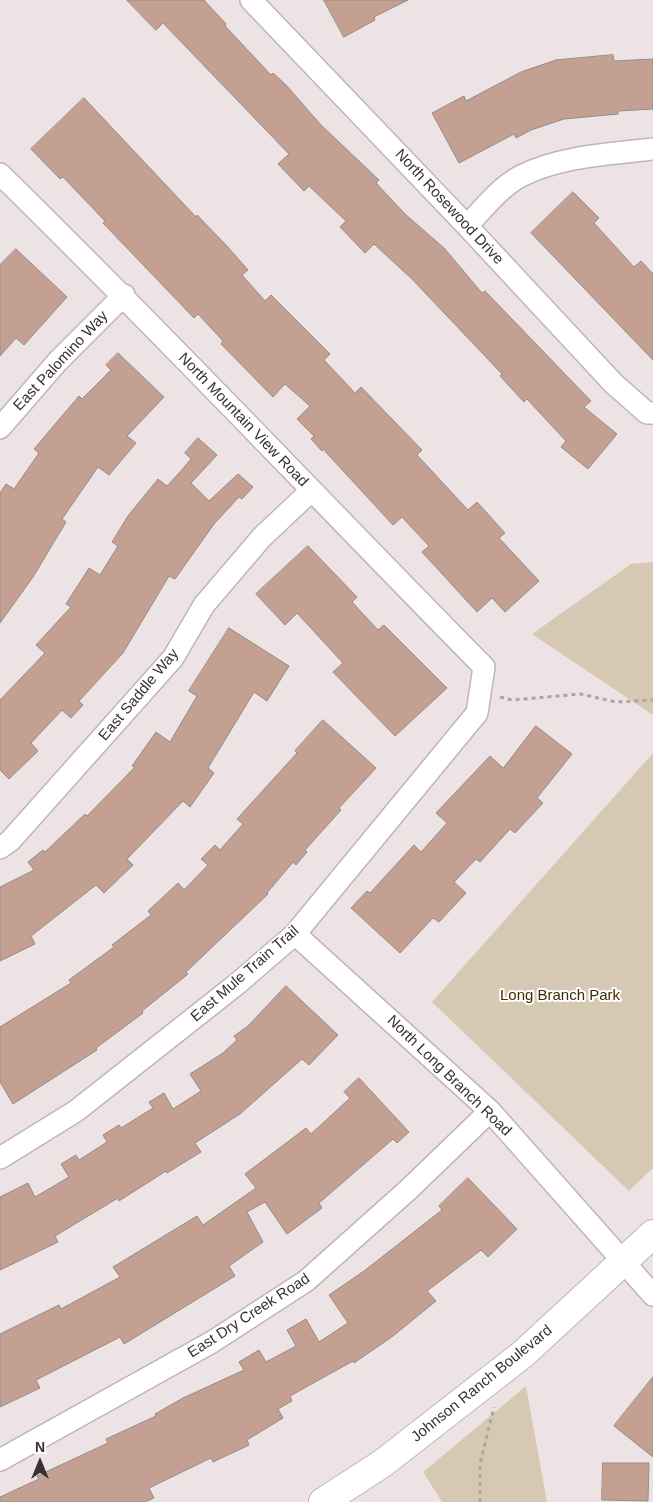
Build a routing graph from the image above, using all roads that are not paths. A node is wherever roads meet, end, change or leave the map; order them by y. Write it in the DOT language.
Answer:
graph roads {
  1 [pos="261,3"];
  2 [pos="653,149"];
  3 [pos="0,174"];
  4 [pos="467,226"];
  5 [pos="124,295"];
  6 [pos="650,413"];
  7 [pos="0,428"];
  8 [pos="310,491"];
  9 [pos="484,667"];
  10 [pos="0,848"];
  11 [pos="295,934"];
  12 [pos="490,1111"];
  13 [pos="0,1158"];
  14 [pos="653,1234"];
  15 [pos="623,1262"];
  16 [pos="653,1295"];
  17 [pos="0,1460"];
  18 [pos="323,1502"];
  1 -- 4 [label="street, North Rosewood Drive"];
  2 -- 4 [label="street"];
  3 -- 5 [label="street, North Mountain View Road"];
  4 -- 6 [label="street, North Rosewood Drive"];
  5 -- 7 [label="street, East Palomino Way"];
  5 -- 8 [label="street, North Mountain View Road"];
  8 -- 9 [label="street, North Mountain View Road"];
  8 -- 10 [label="street, East Saddle Way"];
  9 -- 11 [label="street, East Mule Train Trail"];
  11 -- 12 [label="street, North Long Branch Road"];
  11 -- 13 [label="street, East Mule Train Trail"];
  12 -- 15 [label="street, North Long Branch Road"];
  12 -- 17 [label="street, East Dry Creek Road"];
  14 -- 15 [label="street, Johnson Ranch Boulevard"];
  15 -- 16 [label="street, North Long Branch Road"];
  15 -- 18 [label="street, Johnson Ranch Boulevard"];
}
